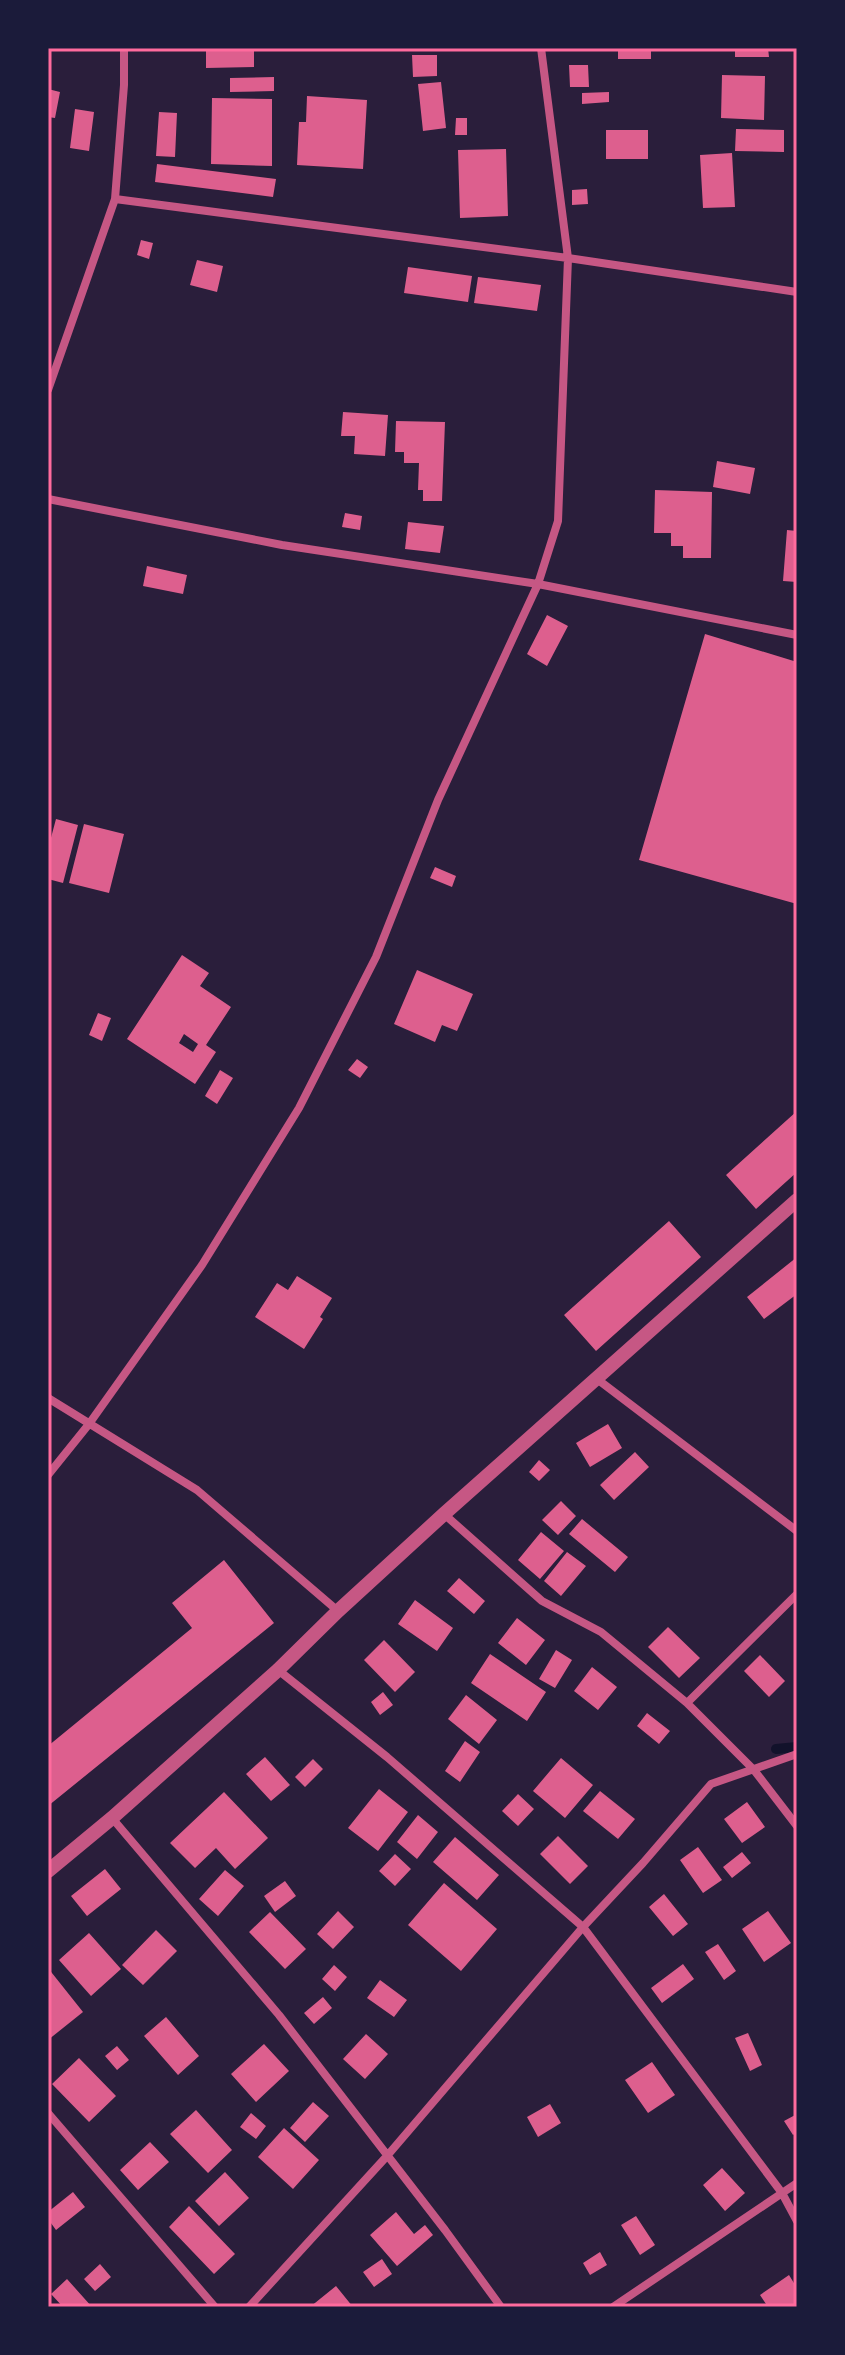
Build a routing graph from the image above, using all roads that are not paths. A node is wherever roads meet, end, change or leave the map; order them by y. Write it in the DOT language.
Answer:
graph roads {
  1 [pos="124,48"];
  2 [pos="541,48"];
  3 [pos="115,199"];
  4 [pos="568,258"];
  5 [pos="797,292"];
  6 [pos="48,390"];
  7 [pos="48,499"];
  8 [pos="538,584"];
  9 [pos="797,635"];
  10 [pos="797,1200"];
  11 [pos="597,1379"];
  12 [pos="48,1398"];
  13 [pos="89,1424"];
  14 [pos="48,1475"];
  15 [pos="444,1514"];
  16 [pos="797,1531"];
  17 [pos="797,1594"];
  18 [pos="338,1611"];
  19 [pos="278,1670"];
  20 [pos="687,1703"];
  21 [pos="797,1754"];
  22 [pos="754,1770"];
  23 [pos="112,1818"];
  24 [pos="797,1826"];
  25 [pos="48,1871"];
  26 [pos="583,1927"];
  27 [pos="48,2113"];
  28 [pos="387,2156"];
  29 [pos="797,2183"];
  30 [pos="782,2193"];
  31 [pos="797,2221"];
  32 [pos="215,2307"];
  33 [pos="249,2307"];
  34 [pos="501,2307"];
  35 [pos="613,2307"];
  1 -- 3 [label="street"];
  2 -- 4 [label="street"];
  3 -- 4 [label="street"];
  3 -- 6 [label="street"];
  4 -- 5 [label="street"];
  4 -- 8 [label="street"];
  7 -- 8 [label="street"];
  8 -- 9 [label="street"];
  8 -- 13 [label="street"];
  10 -- 11 [label="street"];
  11 -- 15 [label="street"];
  11 -- 16 [label="street"];
  12 -- 13 [label="street"];
  13 -- 14 [label="street"];
  13 -- 18 [label="street"];
  15 -- 18 [label="street"];
  15 -- 20 [label="street"];
  17 -- 20 [label="street"];
  18 -- 19 [label="street"];
  19 -- 23 [label="street"];
  19 -- 26 [label="street"];
  20 -- 22 [label="street"];
  21 -- 22 [label="street"];
  22 -- 24 [label="street"];
  22 -- 26 [label="street"];
  23 -- 25 [label="street"];
  23 -- 28 [label="street"];
  26 -- 28 [label="street"];
  26 -- 30 [label="street"];
  27 -- 32 [label="street"];
  28 -- 33 [label="street"];
  28 -- 34 [label="street"];
  29 -- 30 [label="street"];
  30 -- 31 [label="street"];
  30 -- 35 [label="street"];
}
